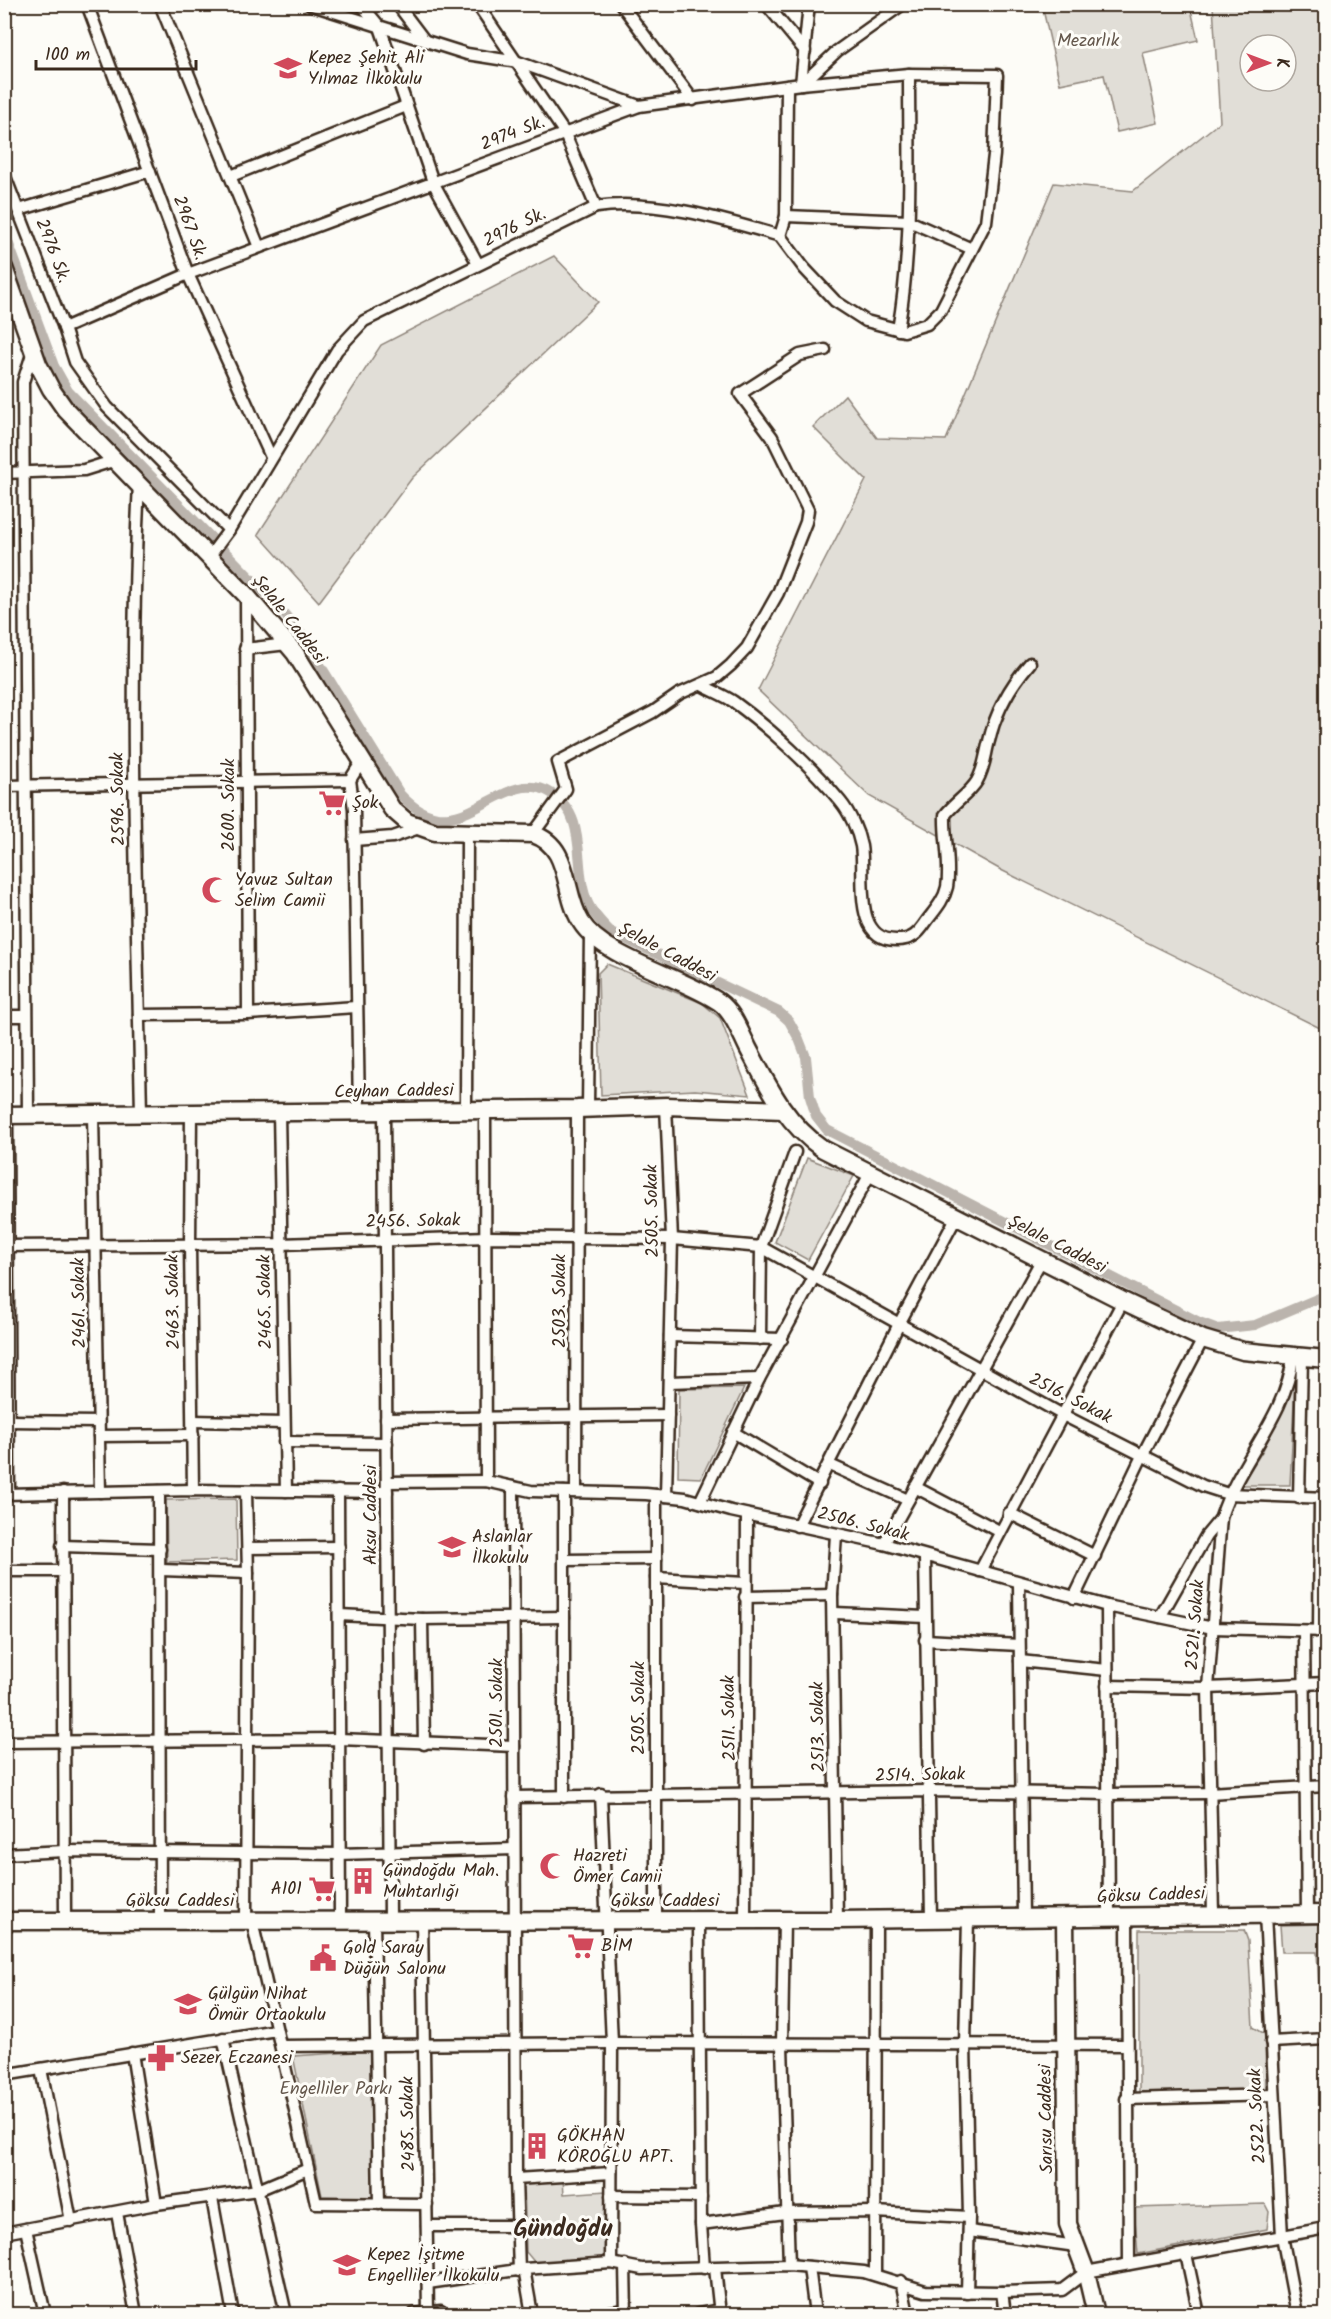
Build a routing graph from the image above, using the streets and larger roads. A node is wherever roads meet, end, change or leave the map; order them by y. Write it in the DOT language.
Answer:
graph roads {
  1 [pos="160,4"];
  2 [pos="309,4"];
  3 [pos="361,4"];
  4 [pos="398,4"];
  5 [pos="477,4"];
  6 [pos="621,4"];
  7 [pos="766,4"];
  8 [pos="809,4"];
  9 [pos="903,4"];
  10 [pos="89,5"];
  11 [pos="325,7"];
  12 [pos="380,27"];
  13 [pos="425,41"];
  14 [pos="805,51"];
  15 [pos="518,62"];
  16 [pos="909,74"];
  17 [pos="801,84"];
  18 [pos="788,86"];
  19 [pos="693,100"];
  20 [pos="639,105"];
  21 [pos="406,106"];
  22 [pos="564,132"];
  23 [pos="150,171"];
  24 [pos="4,174"];
  25 [pos="231,176"];
  26 [pos="433,182"];
  27 [pos="596,207"];
  28 [pos="19,210"];
  29 [pos="786,216"];
  30 [pos="909,220"];
  31 [pos="780,236"];
  32 [pos="259,247"];
  33 [pos="972,249"];
  34 [pos="478,264"];
  35 [pos="4,268"];
  36 [pos="188,274"];
  37 [pos="64,328"];
  38 [pos="898,330"];
  39 [pos="825,350"];
  40 [pos="33,351"];
  41 [pos="271,457"];
  42 [pos="116,460"];
  43 [pos="4,473"];
  44 [pos="23,473"];
  45 [pos="139,484"];
  46 [pos="229,530"];
  47 [pos="209,557"];
  48 [pos="246,595"];
  49 [pos="287,644"];
  50 [pos="245,649"];
  51 [pos="1030,663"];
  52 [pos="702,685"];
  53 [pos="362,761"];
  54 [pos="350,780"];
  55 [pos="246,781"];
  56 [pos="135,784"];
  57 [pos="4,786"];
  58 [pos="26,786"];
  59 [pos="419,828"];
  60 [pos="467,833"];
  61 [pos="533,834"];
  62 [pos="354,840"];
  63 [pos="590,932"];
  64 [pos="356,1007"];
  65 [pos="248,1014"];
  66 [pos="139,1015"];
  67 [pos="4,1016"];
  68 [pos="25,1016"];
  69 [pos="666,1106"];
  70 [pos="582,1109"];
  71 [pos="484,1110"];
  72 [pos="783,1110"];
  73 [pos="384,1111"];
  74 [pos="466,1111"];
  75 [pos="279,1112"];
  76 [pos="359,1112"];
  77 [pos="191,1113"];
  78 [pos="93,1114"];
  79 [pos="141,1114"];
  80 [pos="6,1115"];
  81 [pos="28,1115"];
  82 [pos="795,1152"];
  83 [pos="871,1172"];
  84 [pos="957,1216"];
  85 [pos="487,1237"];
  86 [pos="577,1237"];
  87 [pos="385,1239"];
  88 [pos="672,1239"];
  89 [pos="281,1244"];
  90 [pos="190,1245"];
  91 [pos="5,1246"];
  92 [pos="95,1246"];
  93 [pos="761,1247"];
  94 [pos="1042,1259"];
  95 [pos="813,1278"];
  96 [pos="1123,1301"];
  97 [pos="898,1324"];
  98 [pos="670,1336"];
  99 [pos="760,1339"];
  100 [pos="782,1339"];
  101 [pos="1203,1339"];
  102 [pos="1297,1357"];
  103 [pos="1326,1359"];
  104 [pos="980,1370"];
  105 [pos="759,1379"];
  106 [pos="669,1382"];
  107 [pos="668,1415"];
  108 [pos="1064,1415"];
  109 [pos="577,1416"];
  110 [pos="486,1418"];
  111 [pos="386,1419"];
  112 [pos="7,1421"];
  113 [pos="193,1421"];
  114 [pos="98,1422"];
  115 [pos="284,1422"];
  116 [pos="733,1432"];
  117 [pos="193,1435"];
  118 [pos="99,1436"];
  119 [pos="6,1438"];
  120 [pos="284,1442"];
  121 [pos="387,1443"];
  122 [pos="1143,1454"];
  123 [pos="830,1465"];
  124 [pos="486,1482"];
  125 [pos="820,1484"];
  126 [pos="387,1487"];
  127 [pos="513,1487"];
  128 [pos="915,1487"];
  129 [pos="193,1490"];
  130 [pos="159,1491"];
  131 [pos="286,1491"];
  132 [pos="338,1491"];
  133 [pos="63,1492"];
  134 [pos="100,1492"];
  135 [pos="246,1492"];
  136 [pos="564,1492"];
  137 [pos="576,1492"];
  138 [pos="7,1494"];
  139 [pos="1228,1494"];
  140 [pos="661,1496"];
  141 [pos="1299,1498"];
  142 [pos="1323,1498"];
  143 [pos="908,1500"];
  144 [pos="700,1502"];
  145 [pos="1009,1513"];
  146 [pos="747,1515"];
  147 [pos="1221,1517"];
  148 [pos="797,1526"];
  149 [pos="999,1531"];
  150 [pos="836,1535"];
  151 [pos="884,1544"];
  152 [pos="62,1546"];
  153 [pos="339,1547"];
  154 [pos="248,1548"];
  155 [pos="160,1549"];
  156 [pos="1095,1556"];
  157 [pos="925,1558"];
  158 [pos="656,1559"];
  159 [pos="565,1560"];
  160 [pos="161,1570"];
  161 [pos="62,1571"];
  162 [pos="980,1571"];
  163 [pos="4,1572"];
  164 [pos="248,1573"];
  165 [pos="656,1578"];
  166 [pos="745,1583"];
  167 [pos="1019,1583"];
  168 [pos="832,1595"];
  169 [pos="745,1597"];
  170 [pos="1074,1598"];
  171 [pos="1107,1606"];
  172 [pos="834,1613"];
  173 [pos="339,1615"];
  174 [pos="564,1617"];
  175 [pos="925,1617"];
  176 [pos="1160,1617"];
  177 [pos="388,1618"];
  178 [pos="422,1619"];
  179 [pos="513,1619"];
  180 [pos="1213,1628"];
  181 [pos="1304,1631"];
  182 [pos="1323,1632"];
  183 [pos="925,1640"];
  184 [pos="1019,1645"];
  185 [pos="1020,1661"];
  186 [pos="1107,1670"];
  187 [pos="1304,1683"];
  188 [pos="1326,1683"];
  189 [pos="1107,1686"];
  190 [pos="1208,1688"];
  191 [pos="339,1739"];
  192 [pos="248,1741"];
  193 [pos="389,1741"];
  194 [pos="4,1742"];
  195 [pos="65,1742"];
  196 [pos="159,1742"];
  197 [pos="424,1744"];
  198 [pos="514,1746"];
  199 [pos="1326,1786"];
  200 [pos="1305,1787"];
  201 [pos="928,1791"];
  202 [pos="1023,1792"];
  203 [pos="747,1793"];
  204 [pos="1209,1793"];
  205 [pos="601,1794"];
  206 [pos="656,1794"];
  207 [pos="836,1794"];
  208 [pos="1109,1794"];
  209 [pos="514,1797"];
  210 [pos="564,1797"];
  211 [pos="514,1849"];
  212 [pos="65,1851"];
  213 [pos="390,1851"];
  214 [pos="158,1852"];
  215 [pos="247,1852"];
  216 [pos="4,1854"];
  217 [pos="339,1854"];
  218 [pos="1213,1914"];
  219 [pos="1265,1914"];
  220 [pos="1307,1914"];
  221 [pos="1326,1914"];
  222 [pos="1109,1917"];
  223 [pos="1127,1917"];
  224 [pos="1023,1918"];
  225 [pos="1065,1918"];
  226 [pos="382,1919"];
  227 [pos="422,1919"];
  228 [pos="514,1919"];
  229 [pos="931,1919"];
  230 [pos="968,1919"];
  231 [pos="65,1920"];
  232 [pos="340,1920"];
  233 [pos="745,1920"];
  234 [pos="784,1920"];
  235 [pos="837,1920"];
  236 [pos="876,1920"];
  237 [pos="4,1921"];
  238 [pos="160,1921"];
  239 [pos="249,1921"];
  240 [pos="608,1921"];
  241 [pos="656,1921"];
  242 [pos="699,1921"];
  243 [pos="276,2030"];
  244 [pos="223,2038"];
  245 [pos="1326,2039"];
  246 [pos="1271,2042"];
  247 [pos="612,2043"];
  248 [pos="700,2045"];
  249 [pos="782,2045"];
  250 [pos="875,2045"];
  251 [pos="965,2045"];
  252 [pos="1066,2045"];
  253 [pos="1126,2045"];
  254 [pos="282,2046"];
  255 [pos="376,2046"];
  256 [pos="424,2046"];
  257 [pos="517,2046"];
  258 [pos="132,2053"];
  259 [pos="41,2068"];
  260 [pos="4,2075"];
  261 [pos="1273,2096"];
  262 [pos="1126,2099"];
  263 [pos="308,2169"];
  264 [pos="611,2173"];
  265 [pos="516,2179"];
  266 [pos="258,2190"];
  267 [pos="611,2196"];
  268 [pos="701,2197"];
  269 [pos="212,2198"];
  270 [pos="156,2204"];
  271 [pos="379,2204"];
  272 [pos="427,2204"];
  273 [pos="875,2212"];
  274 [pos="117,2213"];
  275 [pos="785,2213"];
  276 [pos="969,2217"];
  277 [pos="71,2221"];
  278 [pos="701,2224"];
  279 [pos="427,2226"];
  280 [pos="517,2226"];
  281 [pos="1326,2228"];
  282 [pos="26,2229"];
  283 [pos="969,2231"];
  284 [pos="4,2233"];
  285 [pos="1282,2236"];
  286 [pos="1076,2246"];
  287 [pos="1186,2254"];
  288 [pos="610,2263"];
  289 [pos="1129,2264"];
  290 [pos="625,2265"];
  291 [pos="789,2265"];
  292 [pos="809,2267"];
  293 [pos="710,2268"];
  294 [pos="522,2270"];
  295 [pos="1086,2272"];
  296 [pos="875,2275"];
  297 [pos="901,2281"];
  298 [pos="428,2283"];
  299 [pos="967,2292"];
  300 [pos="1002,2292"];
  301 [pos="626,2312"];
  302 [pos="719,2312"];
  303 [pos="428,2313"];
  304 [pos="45,2314"];
  305 [pos="136,2314"];
  306 [pos="233,2314"];
  307 [pos="286,2314"];
  308 [pos="414,2314"];
  309 [pos="441,2314"];
  310 [pos="532,2314"];
  311 [pos="598,2314"];
  312 [pos="698,2314"];
  313 [pos="815,2314"];
  314 [pos="908,2314"];
  315 [pos="1005,2314"];
  316 [pos="1096,2314"];
  317 [pos="1199,2314"];
  318 [pos="1297,2314"];
  1 -- 25 [label="street"];
  2 -- 11 [label="street"];
  3 -- 12 [label="street"];
  4 -- 13 [label="street"];
  5 -- 15 [label="street"];
  6 -- 19 [label="street"];
  7 -- 14 [label="street"];
  8 -- 14 [label="street"];
  9 -- 17 [label="street"];
  10 -- 23 [label="street, 2967 Sk."];
  11 -- 12 [label="street"];
  12 -- 13 [label="street"];
  12 -- 21 [label="street"];
  13 -- 15 [label="street"];
  14 -- 17 [label="street"];
  15 -- 20 [label="street"];
  15 -- 22 [label="street"];
  16 -- 17 [label="street, 2974 Sk."];
  16 -- 30 [label="street"];
  16 -- 33 [label="street, 2974 Sk."];
  17 -- 18 [label="street, 2974 Sk."];
  18 -- 19 [label="street, 2974 Sk."];
  18 -- 29 [label="street"];
  19 -- 20 [label="street, 2974 Sk."];
  20 -- 22 [label="street, 2974 Sk."];
  21 -- 25 [label="street"];
  21 -- 26 [label="street"];
  22 -- 26 [label="street, 2974 Sk."];
  22 -- 27 [label="street"];
  23 -- 28 [label="street"];
  23 -- 36 [label="street, 2967 Sk."];
  24 -- 28 [label="street, 2976 Sk."];
  25 -- 32 [label="street"];
  26 -- 32 [label="street, 2974 Sk."];
  26 -- 34 [label="street"];
  27 -- 31 [label="street, 2976 Sk."];
  27 -- 34 [label="street, 2976 Sk."];
  28 -- 37 [label="street, 2976 Sk."];
  29 -- 30 [label="street"];
  29 -- 31 [label="street"];
  30 -- 33 [label="street"];
  30 -- 38 [label="street"];
  31 -- 38 [label="street"];
  32 -- 36 [label="street, 2974 Sk."];
  33 -- 38 [label="street"];
  34 -- 41 [label="street, 2976 Sk."];
  35 -- 40 [label="street, Şelale Caddesi"];
  36 -- 37 [label="street, 2974 Sk."];
  36 -- 41 [label="street, 2967 Sk."];
  37 -- 46 [label="street, 2976 Sk."];
  39 -- 52 [label="street"];
  40 -- 42 [label="street, Şelale Caddesi"];
  40 -- 44 [label="street"];
  41 -- 46 [label="street, 2976 Sk."];
  42 -- 44 [label="street"];
  42 -- 45 [label="street, Şelale Caddesi"];
  43 -- 44 [label="street"];
  44 -- 58 [label="street"];
  45 -- 47 [label="street, Şelale Caddesi"];
  45 -- 56 [label="street, 2596. Sokak"];
  46 -- 47 [label="street, 2976 Sk."];
  47 -- 48 [label="street, Şelale Caddesi"];
  48 -- 49 [label="street, Şelale Caddesi"];
  48 -- 50 [label="street, 2600. Sokak"];
  49 -- 50 [label="street"];
  49 -- 53 [label="street, Şelale Caddesi"];
  50 -- 55 [label="street, 2600. Sokak"];
  51 -- 52 [label="street"];
  52 -- 61 [label="street"];
  53 -- 54 [label="street"];
  53 -- 59 [label="street, Şelale Caddesi"];
  54 -- 55 [label="street"];
  54 -- 62 [label="street"];
  55 -- 56 [label="street"];
  55 -- 65 [label="street, 2600. Sokak"];
  56 -- 58 [label="street"];
  56 -- 66 [label="street, 2596. Sokak"];
  57 -- 58 [label="street"];
  58 -- 68 [label="street"];
  59 -- 60 [label="street, Şelale Caddesi"];
  59 -- 62 [label="street"];
  60 -- 61 [label="street, Şelale Caddesi"];
  60 -- 74 [label="street"];
  61 -- 63 [label="street, Şelale Caddesi"];
  62 -- 64 [label="street"];
  63 -- 70 [label="street, 2503. Sokak"];
  63 -- 72 [label="street, Şelale Caddesi"];
  64 -- 65 [label="street"];
  64 -- 76 [label="street"];
  65 -- 66 [label="street"];
  66 -- 79 [label="street, 2596. Sokak"];
  67 -- 68 [label="street"];
  68 -- 81 [label="street"];
  69 -- 70 [label="street, Ceyhan Caddesi"];
  69 -- 72 [label="street, Ceyhan Caddesi"];
  69 -- 88 [label="street, 2505. Sokak"];
  70 -- 71 [label="street, Ceyhan Caddesi"];
  70 -- 86 [label="street, 2503. Sokak"];
  71 -- 74 [label="street, Ceyhan Caddesi"];
  71 -- 85 [label="street"];
  72 -- 83 [label="street, Şelale Caddesi"];
  73 -- 74 [label="street, Ceyhan Caddesi"];
  73 -- 76 [label="street, Ceyhan Caddesi"];
  73 -- 87 [label="street, Aksu Caddesi"];
  75 -- 76 [label="street, Ceyhan Caddesi"];
  75 -- 77 [label="street, Ceyhan Caddesi"];
  75 -- 89 [label="street, 2465. Sokak"];
  77 -- 79 [label="street, Ceyhan Caddesi"];
  77 -- 90 [label="street, 2463. Sokak"];
  78 -- 79 [label="street, Ceyhan Caddesi"];
  78 -- 81 [label="street, Ceyhan Caddesi"];
  78 -- 92 [label="street, 2461. Sokak"];
  80 -- 81 [label="street, Ceyhan Caddesi"];
  80 -- 91 [label="street"];
  82 -- 93 [label="street"];
  83 -- 84 [label="street, Şelale Caddesi"];
  83 -- 95 [label="street"];
  84 -- 94 [label="street, Şelale Caddesi"];
  84 -- 97 [label="street"];
  85 -- 86 [label="street, 2456. Sokak"];
  85 -- 87 [label="street, 2456. Sokak"];
  85 -- 110 [label="street"];
  86 -- 88 [label="street, 2456. Sokak"];
  86 -- 109 [label="street, 2503. Sokak"];
  87 -- 89 [label="street, 2456. Sokak"];
  87 -- 111 [label="street, Aksu Caddesi"];
  88 -- 93 [label="street, 2456. Sokak"];
  88 -- 98 [label="street, 2505. Sokak"];
  89 -- 90 [label="street, 2456. Sokak"];
  89 -- 115 [label="street, 2465. Sokak"];
  90 -- 92 [label="street, 2456. Sokak"];
  90 -- 113 [label="street, 2463. Sokak"];
  91 -- 92 [label="street, 2456. Sokak"];
  91 -- 112 [label="street"];
  92 -- 114 [label="street, 2461. Sokak"];
  93 -- 95 [label="street, 2456. Sokak"];
  93 -- 99 [label="street"];
  94 -- 96 [label="street, Şelale Caddesi"];
  94 -- 104 [label="street"];
  95 -- 97 [label="street, 2516. Sokak"];
  95 -- 100 [label="street"];
  96 -- 101 [label="street, Şelale Caddesi"];
  96 -- 108 [label="street"];
  97 -- 104 [label="street, 2516. Sokak"];
  97 -- 123 [label="street"];
  98 -- 99 [label="street"];
  98 -- 106 [label="street, 2505. Sokak"];
  99 -- 100 [label="street"];
  100 -- 105 [label="street"];
  101 -- 102 [label="street, Şelale Caddesi"];
  101 -- 122 [label="street"];
  102 -- 103 [label="street, Şelale Caddesi"];
  102 -- 139 [label="street, 2521. Sokak"];
  102 -- 141 [label="street"];
  104 -- 108 [label="street, 2516. Sokak"];
  104 -- 128 [label="street"];
  105 -- 106 [label="street"];
  105 -- 116 [label="street"];
  106 -- 107 [label="street, 2505. Sokak"];
  107 -- 109 [label="street"];
  107 -- 140 [label="street, 2505. Sokak"];
  108 -- 122 [label="street, 2516. Sokak"];
  108 -- 145 [label="street"];
  109 -- 110 [label="street"];
  109 -- 137 [label="street, 2503. Sokak"];
  110 -- 111 [label="street"];
  110 -- 124 [label="street"];
  111 -- 121 [label="street, Aksu Caddesi"];
  112 -- 114 [label="street"];
  112 -- 119 [label="street"];
  113 -- 115 [label="street"];
  113 -- 117 [label="street, 2463. Sokak"];
  114 -- 118 [label="street, 2461. Sokak"];
  115 -- 120 [label="street, 2465. Sokak"];
  116 -- 125 [label="street"];
  116 -- 144 [label="street"];
  117 -- 118 [label="street"];
  117 -- 129 [label="street, 2463. Sokak"];
  118 -- 134 [label="street, 2461. Sokak"];
  119 -- 138 [label="street"];
  120 -- 121 [label="street"];
  120 -- 131 [label="street, 2465. Sokak"];
  121 -- 126 [label="street, Aksu Caddesi"];
  122 -- 139 [label="street, 2516. Sokak"];
  122 -- 156 [label="street"];
  123 -- 125 [label="street"];
  123 -- 143 [label="street"];
  124 -- 126 [label="street, 2506. Sokak"];
  124 -- 127 [label="street, 2506. Sokak"];
  125 -- 148 [label="street"];
  126 -- 132 [label="street, 2506. Sokak"];
  126 -- 177 [label="street, Aksu Caddesi"];
  127 -- 136 [label="street, 2506. Sokak"];
  127 -- 179 [label="street, 2501. Sokak"];
  128 -- 143 [label="street"];
  128 -- 149 [label="street"];
  129 -- 130 [label="street, 2506. Sokak"];
  129 -- 135 [label="street, 2506. Sokak"];
  130 -- 134 [label="street, 2506. Sokak"];
  130 -- 155 [label="street"];
  131 -- 132 [label="street, 2506. Sokak"];
  131 -- 135 [label="street, 2506. Sokak"];
  132 -- 153 [label="street"];
  133 -- 134 [label="street, 2506. Sokak"];
  133 -- 138 [label="street, 2506. Sokak"];
  133 -- 152 [label="street"];
  135 -- 154 [label="street"];
  136 -- 137 [label="street, 2506. Sokak"];
  136 -- 159 [label="street"];
  137 -- 140 [label="street, 2506. Sokak"];
  139 -- 141 [label="street, 2516. Sokak"];
  139 -- 147 [label="street, 2521. Sokak"];
  140 -- 144 [label="street, 2506. Sokak"];
  140 -- 158 [label="street, 2505. Sokak"];
  141 -- 142 [label="street, 2516. Sokak"];
  142 -- 182 [label="street"];
  143 -- 151 [label="street"];
  144 -- 146 [label="street, 2506. Sokak"];
  145 -- 149 [label="street"];
  145 -- 156 [label="street"];
  146 -- 148 [label="street, 2506. Sokak"];
  146 -- 166 [label="street, 2511. Sokak"];
  147 -- 176 [label="street"];
  147 -- 180 [label="street, 2521. Sokak"];
  148 -- 150 [label="street, 2506. Sokak"];
  149 -- 162 [label="street"];
  150 -- 151 [label="street, 2506. Sokak"];
  150 -- 168 [label="street, 2513. Sokak"];
  151 -- 157 [label="street, 2506. Sokak"];
  152 -- 155 [label="street"];
  152 -- 161 [label="street"];
  153 -- 154 [label="street"];
  153 -- 173 [label="street"];
  154 -- 164 [label="street"];
  155 -- 160 [label="street"];
  156 -- 170 [label="street"];
  157 -- 162 [label="street, 2506. Sokak"];
  157 -- 175 [label="street"];
  158 -- 159 [label="street"];
  158 -- 165 [label="street, 2505. Sokak"];
  159 -- 174 [label="street"];
  160 -- 164 [label="street"];
  160 -- 196 [label="street"];
  161 -- 163 [label="street"];
  161 -- 195 [label="street"];
  162 -- 167 [label="street, 2506. Sokak"];
  164 -- 192 [label="street"];
  165 -- 166 [label="street"];
  165 -- 206 [label="street, 2505. Sokak"];
  166 -- 169 [label="street, 2511. Sokak"];
  167 -- 170 [label="street, 2506. Sokak"];
  167 -- 184 [label="street"];
  168 -- 169 [label="street"];
  168 -- 172 [label="street, 2513. Sokak"];
  169 -- 203 [label="street, 2511. Sokak"];
  170 -- 171 [label="street, 2506. Sokak"];
  171 -- 176 [label="street, 2506. Sokak"];
  171 -- 186 [label="street"];
  172 -- 175 [label="street"];
  172 -- 207 [label="street, 2513. Sokak"];
  173 -- 177 [label="street"];
  173 -- 191 [label="street"];
  174 -- 179 [label="street"];
  174 -- 210 [label="street"];
  175 -- 183 [label="street"];
  176 -- 180 [label="street, 2506. Sokak"];
  177 -- 178 [label="street"];
  177 -- 193 [label="street, Aksu Caddesi"];
  178 -- 179 [label="street"];
  178 -- 197 [label="street"];
  179 -- 198 [label="street, 2501. Sokak"];
  180 -- 181 [label="street, 2506. Sokak"];
  180 -- 190 [label="street, 2521. Sokak"];
  181 -- 182 [label="street, 2506. Sokak"];
  181 -- 187 [label="street"];
  183 -- 184 [label="street"];
  183 -- 201 [label="street"];
  184 -- 185 [label="street"];
  185 -- 186 [label="street"];
  185 -- 202 [label="street"];
  186 -- 189 [label="street"];
  187 -- 188 [label="street"];
  187 -- 190 [label="street"];
  187 -- 200 [label="street"];
  189 -- 190 [label="street"];
  189 -- 208 [label="street"];
  190 -- 204 [label="street, 2521. Sokak"];
  191 -- 192 [label="street"];
  191 -- 193 [label="street"];
  191 -- 217 [label="street"];
  192 -- 196 [label="street"];
  192 -- 215 [label="street"];
  193 -- 197 [label="street"];
  193 -- 213 [label="street, Aksu Caddesi"];
  194 -- 195 [label="street"];
  195 -- 196 [label="street"];
  195 -- 212 [label="street"];
  196 -- 214 [label="street"];
  197 -- 198 [label="street"];
  198 -- 209 [label="street, 2501. Sokak"];
  199 -- 200 [label="street, 2514. Sokak"];
  200 -- 204 [label="street, 2514. Sokak"];
  200 -- 220 [label="street"];
  201 -- 202 [label="street, 2514. Sokak"];
  201 -- 207 [label="street, 2514. Sokak"];
  201 -- 229 [label="street"];
  202 -- 208 [label="street, 2514. Sokak"];
  202 -- 224 [label="street"];
  203 -- 206 [label="street, 2514. Sokak"];
  203 -- 207 [label="street, 2514. Sokak"];
  203 -- 233 [label="street, 2511. Sokak"];
  204 -- 208 [label="street, 2514. Sokak"];
  204 -- 218 [label="street, 2521. Sokak"];
  205 -- 206 [label="street, 2514. Sokak"];
  205 -- 210 [label="street, 2514. Sokak"];
  205 -- 240 [label="street"];
  206 -- 241 [label="street, 2505. Sokak"];
  207 -- 235 [label="street, 2513. Sokak"];
  208 -- 222 [label="street"];
  209 -- 210 [label="street, 2514. Sokak"];
  209 -- 211 [label="street, 2501. Sokak"];
  211 -- 213 [label="street"];
  211 -- 228 [label="street, 2501. Sokak"];
  212 -- 214 [label="street"];
  212 -- 216 [label="street"];
  212 -- 231 [label="street"];
  213 -- 217 [label="street"];
  213 -- 226 [label="street, Aksu Caddesi"];
  214 -- 215 [label="street"];
  214 -- 238 [label="street"];
  215 -- 217 [label="street"];
  215 -- 239 [label="street"];
  217 -- 232 [label="street"];
  218 -- 219 [label="street, Göksu Caddesi"];
  218 -- 223 [label="street, Göksu Caddesi"];
  219 -- 220 [label="street, Göksu Caddesi"];
  219 -- 246 [label="street, 2522. Sokak"];
  220 -- 221 [label="street, Göksu Caddesi"];
  222 -- 223 [label="street, Göksu Caddesi"];
  222 -- 225 [label="street, Göksu Caddesi"];
  223 -- 253 [label="street"];
  224 -- 225 [label="street, Göksu Caddesi"];
  224 -- 230 [label="street, Göksu Caddesi"];
  225 -- 252 [label="street, Sarısu Caddesi"];
  226 -- 227 [label="street, Göksu Caddesi"];
  226 -- 232 [label="street, Göksu Caddesi"];
  226 -- 255 [label="street, Aksu Caddesi"];
  227 -- 228 [label="street, Göksu Caddesi"];
  227 -- 256 [label="street, 2485. Sokak"];
  228 -- 240 [label="street, Göksu Caddesi"];
  228 -- 257 [label="street, 2501. Sokak"];
  229 -- 230 [label="street, Göksu Caddesi"];
  229 -- 236 [label="street, Göksu Caddesi"];
  230 -- 251 [label="street"];
  231 -- 237 [label="street, Göksu Caddesi"];
  231 -- 238 [label="street, Göksu Caddesi"];
  232 -- 239 [label="street, Göksu Caddesi"];
  233 -- 234 [label="street, Göksu Caddesi"];
  233 -- 242 [label="street, Göksu Caddesi"];
  234 -- 235 [label="street, Göksu Caddesi"];
  234 -- 249 [label="street"];
  235 -- 236 [label="street, Göksu Caddesi"];
  236 -- 250 [label="street"];
  238 -- 239 [label="street, Göksu Caddesi"];
  239 -- 243 [label="street"];
  240 -- 241 [label="street, Göksu Caddesi"];
  240 -- 247 [label="street"];
  241 -- 242 [label="street, Göksu Caddesi"];
  242 -- 248 [label="street"];
  243 -- 244 [label="street"];
  243 -- 254 [label="street"];
  244 -- 258 [label="street"];
  244 -- 266 [label="street"];
  245 -- 246 [label="street"];
  246 -- 261 [label="street, 2522. Sokak"];
  247 -- 248 [label="street"];
  247 -- 257 [label="street"];
  247 -- 264 [label="street"];
  248 -- 249 [label="street"];
  248 -- 268 [label="street"];
  249 -- 250 [label="street"];
  249 -- 275 [label="street"];
  250 -- 251 [label="street"];
  250 -- 273 [label="street"];
  251 -- 252 [label="street"];
  251 -- 276 [label="street"];
  252 -- 253 [label="street"];
  252 -- 286 [label="street, Sarısu Caddesi"];
  253 -- 262 [label="street"];
  254 -- 255 [label="street"];
  254 -- 263 [label="street"];
  255 -- 256 [label="street"];
  255 -- 271 [label="street, Aksu Caddesi"];
  256 -- 257 [label="street"];
  256 -- 272 [label="street, 2485. Sokak"];
  257 -- 265 [label="street, 2501. Sokak"];
  258 -- 259 [label="street"];
  258 -- 270 [label="street"];
  259 -- 260 [label="street"];
  259 -- 277 [label="street"];
  261 -- 262 [label="street"];
  261 -- 285 [label="street, 2522. Sokak"];
  262 -- 289 [label="street"];
  263 -- 266 [label="street"];
  263 -- 271 [label="street"];
  264 -- 265 [label="street"];
  264 -- 267 [label="street"];
  265 -- 280 [label="street, 2501. Sokak"];
  266 -- 269 [label="street"];
  266 -- 307 [label="street"];
  267 -- 268 [label="street"];
  267 -- 288 [label="street"];
  268 -- 278 [label="street"];
  269 -- 270 [label="street"];
  269 -- 306 [label="street"];
  270 -- 274 [label="street"];
  271 -- 272 [label="street"];
  272 -- 279 [label="street, 2485. Sokak"];
  273 -- 275 [label="street"];
  273 -- 276 [label="street"];
  273 -- 296 [label="street"];
  274 -- 277 [label="street"];
  274 -- 305 [label="street"];
  275 -- 278 [label="street"];
  275 -- 291 [label="street"];
  276 -- 283 [label="street"];
  277 -- 282 [label="street"];
  278 -- 293 [label="street"];
  279 -- 280 [label="street"];
  279 -- 298 [label="street, 2485. Sokak"];
  280 -- 294 [label="street, 2501. Sokak"];
  281 -- 285 [label="street"];
  282 -- 284 [label="street"];
  282 -- 304 [label="street"];
  283 -- 286 [label="street"];
  283 -- 299 [label="street"];
  285 -- 287 [label="street"];
  285 -- 318 [label="street, 2522. Sokak"];
  286 -- 295 [label="street, Sarısu Caddesi"];
  287 -- 289 [label="street"];
  287 -- 317 [label="street"];
  288 -- 290 [label="street"];
  288 -- 294 [label="street"];
  289 -- 295 [label="street"];
  290 -- 293 [label="street"];
  290 -- 301 [label="street"];
  291 -- 292 [label="street"];
  291 -- 293 [label="street"];
  292 -- 296 [label="street"];
  292 -- 313 [label="street"];
  293 -- 302 [label="street"];
  294 -- 298 [label="street"];
  294 -- 310 [label="street, 2501. Sokak"];
  295 -- 300 [label="street"];
  295 -- 316 [label="street, Sarısu Caddesi"];
  296 -- 297 [label="street"];
  297 -- 299 [label="street"];
  297 -- 314 [label="street"];
  298 -- 303 [label="street, 2485. Sokak"];
  299 -- 300 [label="street"];
  300 -- 315 [label="street"];
  301 -- 311 [label="street"];
  302 -- 312 [label="street"];
  303 -- 308 [label="street"];
  303 -- 309 [label="street"];
}
